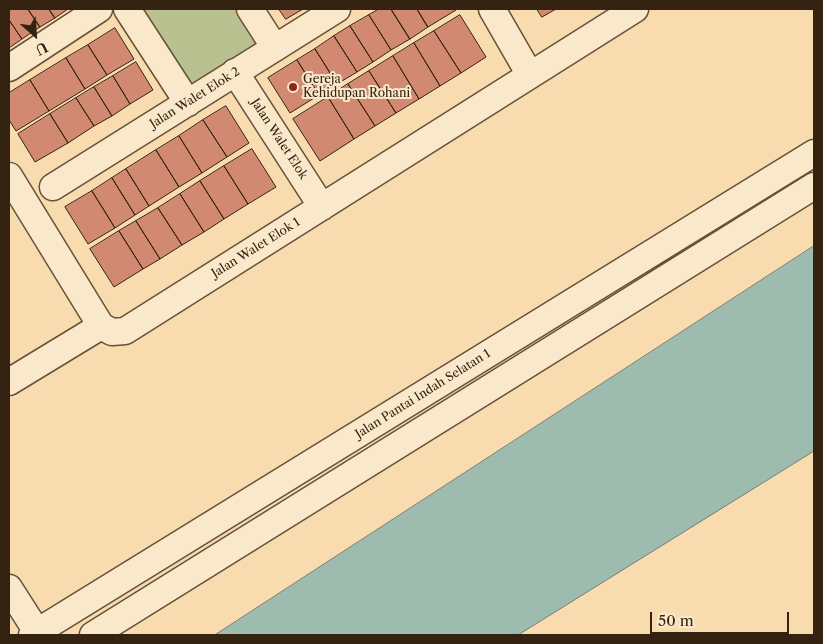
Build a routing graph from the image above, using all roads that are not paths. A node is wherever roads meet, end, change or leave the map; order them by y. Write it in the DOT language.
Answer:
graph roads {
  1 [pos="99,9"];
  2 [pos="127,9"];
  3 [pos="250,9"];
  4 [pos="337,9"];
  5 [pos="492,9"];
  6 [pos="635,9"];
  7 [pos="275,48"];
  8 [pos="9,68"];
  9 [pos="236,72"];
  10 [pos="530,75"];
  11 [pos="188,102"];
  12 [pos="814,153"];
  13 [pos="9,176"];
  14 [pos="814,186"];
  15 [pos="53,187"];
  16 [pos="322,207"];
  17 [pos="101,326"];
  18 [pos="9,382"];
  19 [pos="9,588"];
  20 [pos="36,634"];
  21 [pos="93,635"];
  1 -- 8 [label="street"];
  2 -- 11 [label="street"];
  3 -- 7 [label="street"];
  4 -- 7 [label="street, Jalan Walet Elok 2"];
  5 -- 10 [label="street"];
  6 -- 10 [label="street, Jalan Walet Elok 1"];
  7 -- 9 [label="street, Jalan Walet Elok 2"];
  9 -- 11 [label="street, Jalan Walet Elok 2"];
  9 -- 16 [label="street, Jalan Walet Elok"];
  10 -- 16 [label="street, Jalan Walet Elok 1"];
  11 -- 15 [label="street, Jalan Walet Elok 2"];
  12 -- 20 [label="street, Jalan Pantai Indah Selatan 1"];
  13 -- 17 [label="street"];
  14 -- 21 [label="street"];
  16 -- 17 [label="street, Jalan Walet Elok 1"];
  17 -- 18 [label="street"];
  19 -- 20 [label="street"];
}
